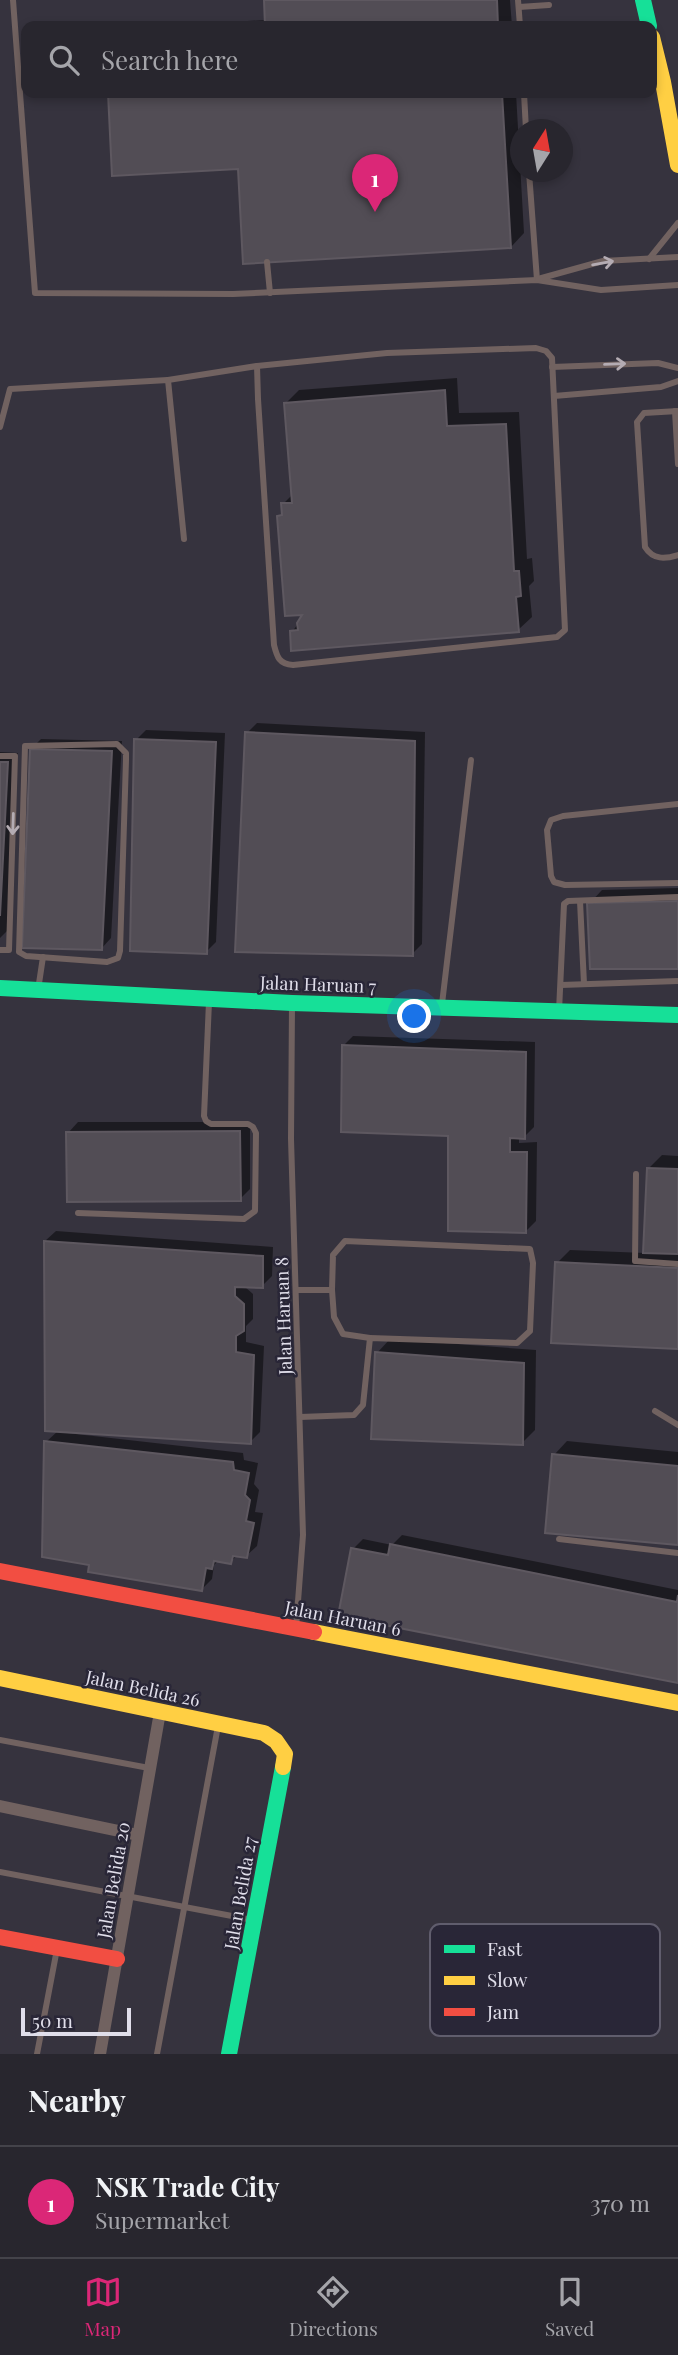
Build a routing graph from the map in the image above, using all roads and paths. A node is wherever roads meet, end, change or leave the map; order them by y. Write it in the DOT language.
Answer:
graph roads {
  1 [pos="13,0"];
  2 [pos="643,0"];
  3 [pos="518,4"];
  4 [pos="549,5"];
  5 [pos="648,21"];
  6 [pos="657,57"];
  7 [pos="524,98"];
  8 [pos="525,119"];
  9 [pos="678,165"];
  10 [pos="530,182"];
  11 [pos="678,223"];
  12 [pos="678,257"];
  13 [pos="649,259"];
  14 [pos="267,262"];
  15 [pos="537,279"];
  16 [pos="678,285"];
  17 [pos="270,293"];
  18 [pos="257,366"];
  19 [pos="552,367"];
  20 [pos="678,368"];
  21 [pos="168,380"];
  22 [pos="678,381"];
  23 [pos="554,396"];
  24 [pos="677,411"];
  25 [pos="0,427"];
  26 [pos="678,464"];
  27 [pos="184,539"];
  28 [pos="678,555"];
  29 [pos="0,756"];
  30 [pos="471,760"];
  31 [pos="678,804"];
  32 [pos="678,883"];
  33 [pos="678,897"];
  34 [pos="580,901"];
  35 [pos="0,950"];
  36 [pos="43,957"];
  37 [pos="678,981"];
  38 [pos="584,984"];
  39 [pos="561,985"];
  40 [pos="0,988"];
  41 [pos="38,990"];
  42 [pos="210,1000"];
  43 [pos="292,1003"];
  44 [pos="442,1007"];
  45 [pos="559,1011"];
  46 [pos="678,1015"];
  47 [pos="636,1174"];
  48 [pos="78,1213"];
  49 [pos="678,1264"];
  50 [pos="296,1290"];
  51 [pos="332,1290"];
  52 [pos="370,1338"];
  53 [pos="655,1411"];
  54 [pos="300,1417"];
  55 [pos="678,1425"];
  56 [pos="559,1539"];
  57 [pos="678,1553"];
  58 [pos="0,1571"];
  59 [pos="296,1628"];
  60 [pos="0,1678"];
  61 [pos="678,1703"];
  62 [pos="160,1712"];
  63 [pos="219,1724"];
  64 [pos="0,1740"];
  65 [pos="276,1741"];
  66 [pos="150,1768"];
  67 [pos="0,1806"];
  68 [pos="138,1835"];
  69 [pos="0,1872"];
  70 [pos="128,1896"];
  71 [pos="184,1907"];
  72 [pos="254,1920"];
  73 [pos="0,1937"];
  74 [pos="57,1948"];
  75 [pos="117,1959"];
  76 [pos="103,2053"];
  77 [pos="37,2054"];
  78 [pos="157,2054"];
  79 [pos="229,2054"];
  1 -- 17 [label="lane"];
  2 -- 5 [label="street"];
  3 -- 4 [label="lane"];
  6 -- 9 [label="street"];
  7 -- 8 [label="lane"];
  10 -- 15 [label="lane"];
  11 -- 13 [label="lane"];
  12 -- 13 [label="lane"];
  15 -- 13 [label="lane, one-way"];
  14 -- 17 [label="lane"];
  15 -- 16 [label="lane"];
  15 -- 17 [label="lane"];
  18 -- 19 [label="lane"];
  18 -- 21 [label="lane"];
  18 -- 23 [label="lane"];
  19 -- 20 [label="lane, one-way"];
  19 -- 23 [label="lane"];
  21 -- 25 [label="lane"];
  21 -- 27 [label="lane"];
  22 -- 23 [label="lane"];
  24 -- 26 [label="lane"];
  24 -- 28 [label="lane"];
  29 -- 35 [label="lane, one-way"];
  30 -- 44 [label="lane"];
  31 -- 32 [label="lane"];
  33 -- 34 [label="lane"];
  34 -- 38 [label="lane"];
  34 -- 39 [label="lane"];
  36 -- 36 [label="lane"];
  36 -- 41 [label="lane"];
  37 -- 38 [label="lane"];
  38 -- 39 [label="lane"];
  39 -- 45 [label="lane"];
  40 -- 41 [label="street, Jalan Haruan 7"];
  41 -- 42 [label="street, Jalan Haruan 7"];
  42 -- 43 [label="street, Jalan Haruan 7"];
  42 -- 48 [label="lane"];
  43 -- 44 [label="street, Jalan Haruan 7"];
  43 -- 50 [label="lane, Jalan Haruan 8"];
  44 -- 45 [label="street, Jalan Haruan 7"];
  45 -- 46 [label="street, Jalan Haruan 7"];
  47 -- 49 [label="lane"];
  50 -- 51 [label="lane"];
  50 -- 54 [label="lane, Jalan Haruan 8"];
  51 -- 52 [label="lane"];
  51 -- 52 [label="lane"];
  52 -- 54 [label="lane"];
  53 -- 55 [label="lane"];
  54 -- 59 [label="lane, Jalan Haruan 8"];
  56 -- 57 [label="lane"];
  58 -- 59 [label="street, Jalan Haruan 6"];
  59 -- 61 [label="street, Jalan Haruan 6"];
  60 -- 62 [label="street, Jalan Belida 26"];
  62 -- 63 [label="street, Jalan Belida 26"];
  62 -- 66 [label="street, Jalan Belida 20"];
  63 -- 65 [label="street, Jalan Belida 26"];
  63 -- 71 [label="lane"];
  64 -- 66 [label="lane"];
  65 -- 72 [label="street, Jalan Belida 27"];
  66 -- 68 [label="street, Jalan Belida 20"];
  67 -- 68 [label="street"];
  68 -- 70 [label="street, Jalan Belida 20"];
  69 -- 70 [label="lane"];
  70 -- 71 [label="lane"];
  70 -- 75 [label="street, Jalan Belida 20"];
  71 -- 72 [label="lane"];
  71 -- 78 [label="lane"];
  72 -- 79 [label="street, Jalan Belida 27"];
  73 -- 74 [label="street"];
  74 -- 75 [label="street"];
  74 -- 77 [label="lane"];
  75 -- 76 [label="street, Jalan Belida 20"];
}
